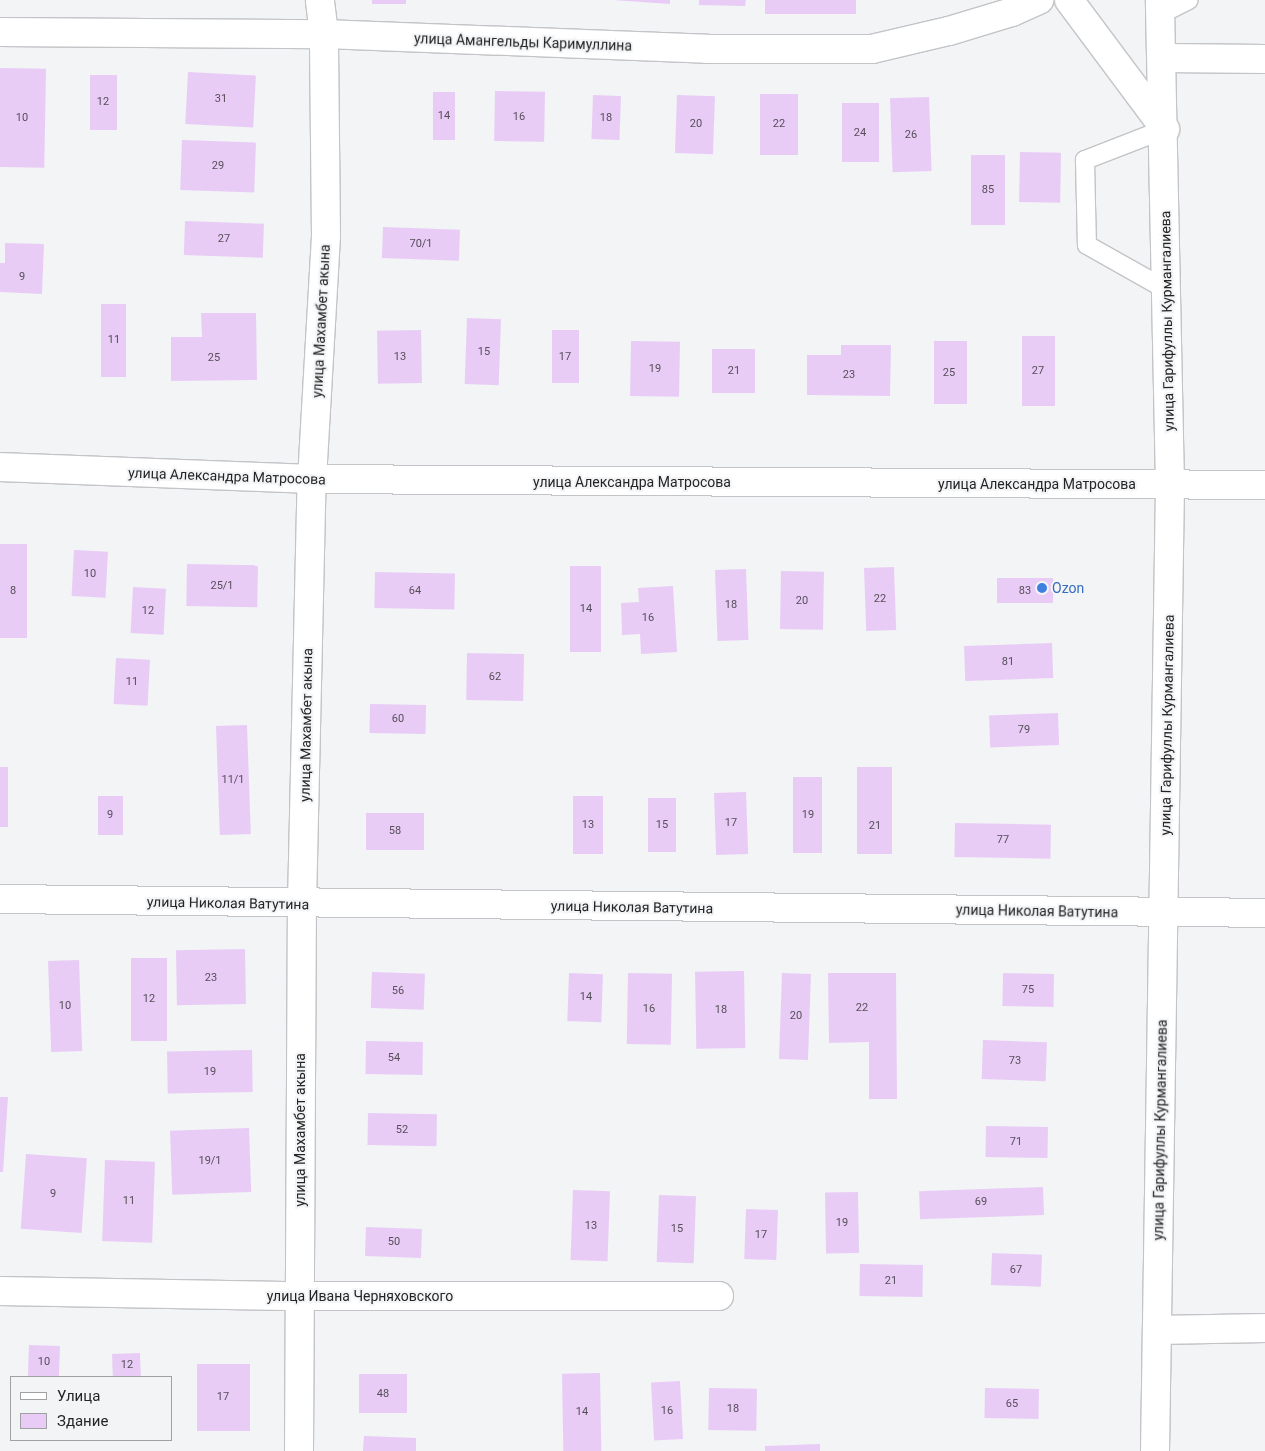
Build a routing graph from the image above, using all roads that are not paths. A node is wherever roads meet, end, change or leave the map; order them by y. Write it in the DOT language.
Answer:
graph roads {
  1 [pos="320,0"];
  2 [pos="1038,0"];
  3 [pos="1069,0"];
  4 [pos="1189,0"];
  5 [pos="1161,7"];
  6 [pos="0,32"];
  7 [pos="324,34"];
  8 [pos="1164,58"];
  9 [pos="1265,59"];
  10 [pos="1165,129"];
  11 [pos="1167,290"];
  12 [pos="0,467"];
  13 [pos="312,479"];
  14 [pos="1170,485"];
  15 [pos="1265,485"];
  16 [pos="0,899"];
  17 [pos="302,904"];
  18 [pos="1165,912"];
  19 [pos="1265,913"];
  20 [pos="0,1291"];
  21 [pos="299,1296"];
  22 [pos="719,1296"];
  23 [pos="1265,1328"];
  24 [pos="1157,1330"];
  25 [pos="299,1451"];
  26 [pos="1155,1451"];
  1 -- 7 [label="street, улица Махамбет акына"];
  2 -- 7 [label="street, улица Амангельды Каримуллина"];
  3 -- 10 [label="street"];
  4 -- 5 [label="lane"];
  5 -- 8 [label="street, улица Гарифуллы Курмангалиева"];
  6 -- 7 [label="street, улица Амангельды Каримуллина"];
  7 -- 13 [label="street, улица Махамбет акына"];
  8 -- 9 [label="street"];
  8 -- 10 [label="street, улица Гарифуллы Курмангалиева"];
  10 -- 11 [label="street, улица Гарифуллы Курмангалиева"];
  10 -- 11 [label="lane"];
  11 -- 14 [label="street, улица Гарифуллы Курмангалиева"];
  12 -- 13 [label="street, улица Александра Матросова"];
  13 -- 14 [label="street, улица Александра Матросова"];
  13 -- 17 [label="street, улица Махамбет акына"];
  14 -- 15 [label="street, улица Александра Матросова"];
  14 -- 18 [label="street, улица Гарифуллы Курмангалиева"];
  16 -- 17 [label="street, улица Николая Ватутина"];
  17 -- 18 [label="street, улица Николая Ватутина"];
  17 -- 21 [label="street, улица Махамбет акына"];
  18 -- 19 [label="street, улица Николая Ватутина"];
  18 -- 24 [label="street, улица Гарифуллы Курмангалиева"];
  20 -- 21 [label="street, улица Ивана Черняховского"];
  21 -- 22 [label="street, улица Ивана Черняховского"];
  21 -- 25 [label="street, улица Махамбет акына"];
  23 -- 24 [label="street"];
  24 -- 26 [label="street, улица Гарифуллы Курмангалиева"];
}
